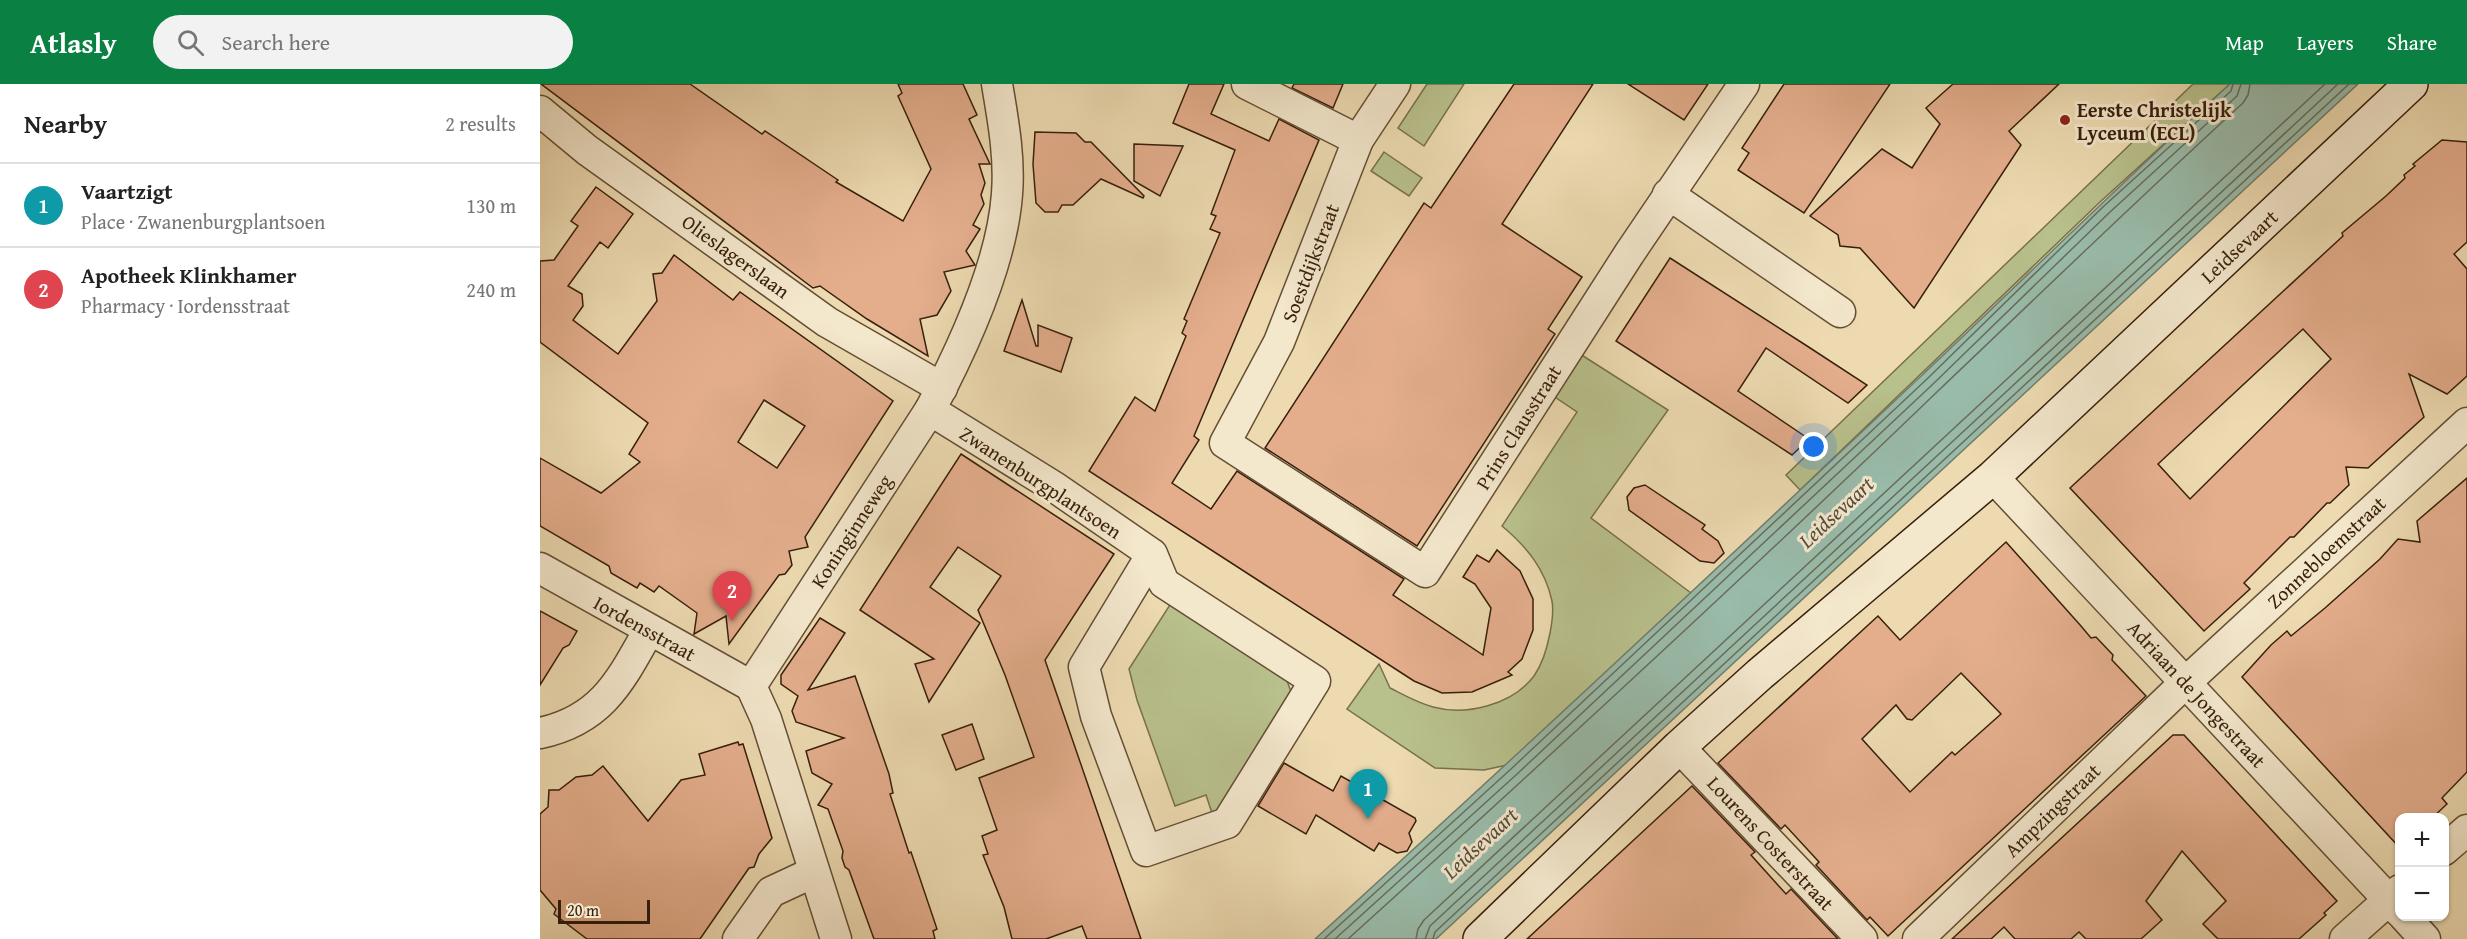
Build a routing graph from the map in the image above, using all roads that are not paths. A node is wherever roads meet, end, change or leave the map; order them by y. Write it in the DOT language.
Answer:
graph roads {
  1 [pos="997,84"];
  2 [pos="1248,84"];
  3 [pos="1395,84"];
  4 [pos="1744,84"];
  5 [pos="2411,84"];
  6 [pos="540,111"];
  7 [pos="1358,140"];
  8 [pos="1668,194"];
  9 [pos="1840,312"];
  10 [pos="936,399"];
  11 [pos="2467,423"];
  12 [pos="1225,443"];
  13 [pos="1993,477"];
  14 [pos="1152,554"];
  15 [pos="540,568"];
  16 [pos="650,630"];
  17 [pos="2186,682"];
  18 [pos="751,686"];
  19 [pos="540,733"];
  20 [pos="1679,747"];
  21 [pos="2467,830"];
  22 [pos="2449,846"];
  23 [pos="814,872"];
  24 [pos="2395,902"];
  25 [pos="2395,907"];
  26 [pos="2411,921"];
  27 [pos="738,939"];
  28 [pos="836,939"];
  29 [pos="1480,939"];
  30 [pos="1862,939"];
  31 [pos="1918,939"];
  32 [pos="2345,939"];
  33 [pos="2425,939"];
  1 -- 10 [label="street, Koninginneweg"];
  2 -- 7 [label="street"];
  3 -- 7 [label="street, Soestdijkstraat"];
  4 -- 8 [label="street, Prins Clausstraat"];
  5 -- 13 [label="main road, Leidsevaart"];
  6 -- 10 [label="street, Olieslagerslaan"];
  7 -- 12 [label="street, Soestdijkstraat"];
  8 -- 9 [label="street"];
  8 -- 12 [label="street, Prins Clausstraat"];
  10 -- 14 [label="street, Zwanenburgplantsoen"];
  10 -- 18 [label="street, Koninginneweg"];
  11 -- 17 [label="street, Zonnebloemstraat"];
  13 -- 17 [label="street, Adriaan de Jongestraat"];
  13 -- 20 [label="main road, Leidsevaart"];
  14 -- 14 [label="street"];
  15 -- 16 [label="street, Iordensstraat"];
  16 -- 18 [label="street, Iordensstraat"];
  16 -- 19 [label="street"];
  17 -- 24 [label="street, Adriaan de Jongestraat"];
  17 -- 31 [label="street, Ampzingstraat"];
  18 -- 23 [label="street"];
  20 -- 29 [label="main road, Leidsevaart"];
  20 -- 30 [label="street, Lourens Costerstraat"];
  21 -- 22 [label="street"];
  23 -- 27 [label="street"];
  23 -- 28 [label="street"];
  25 -- 32 [label="street"];
  26 -- 33 [label="street, Adriaan de Jongestraat"];
}
